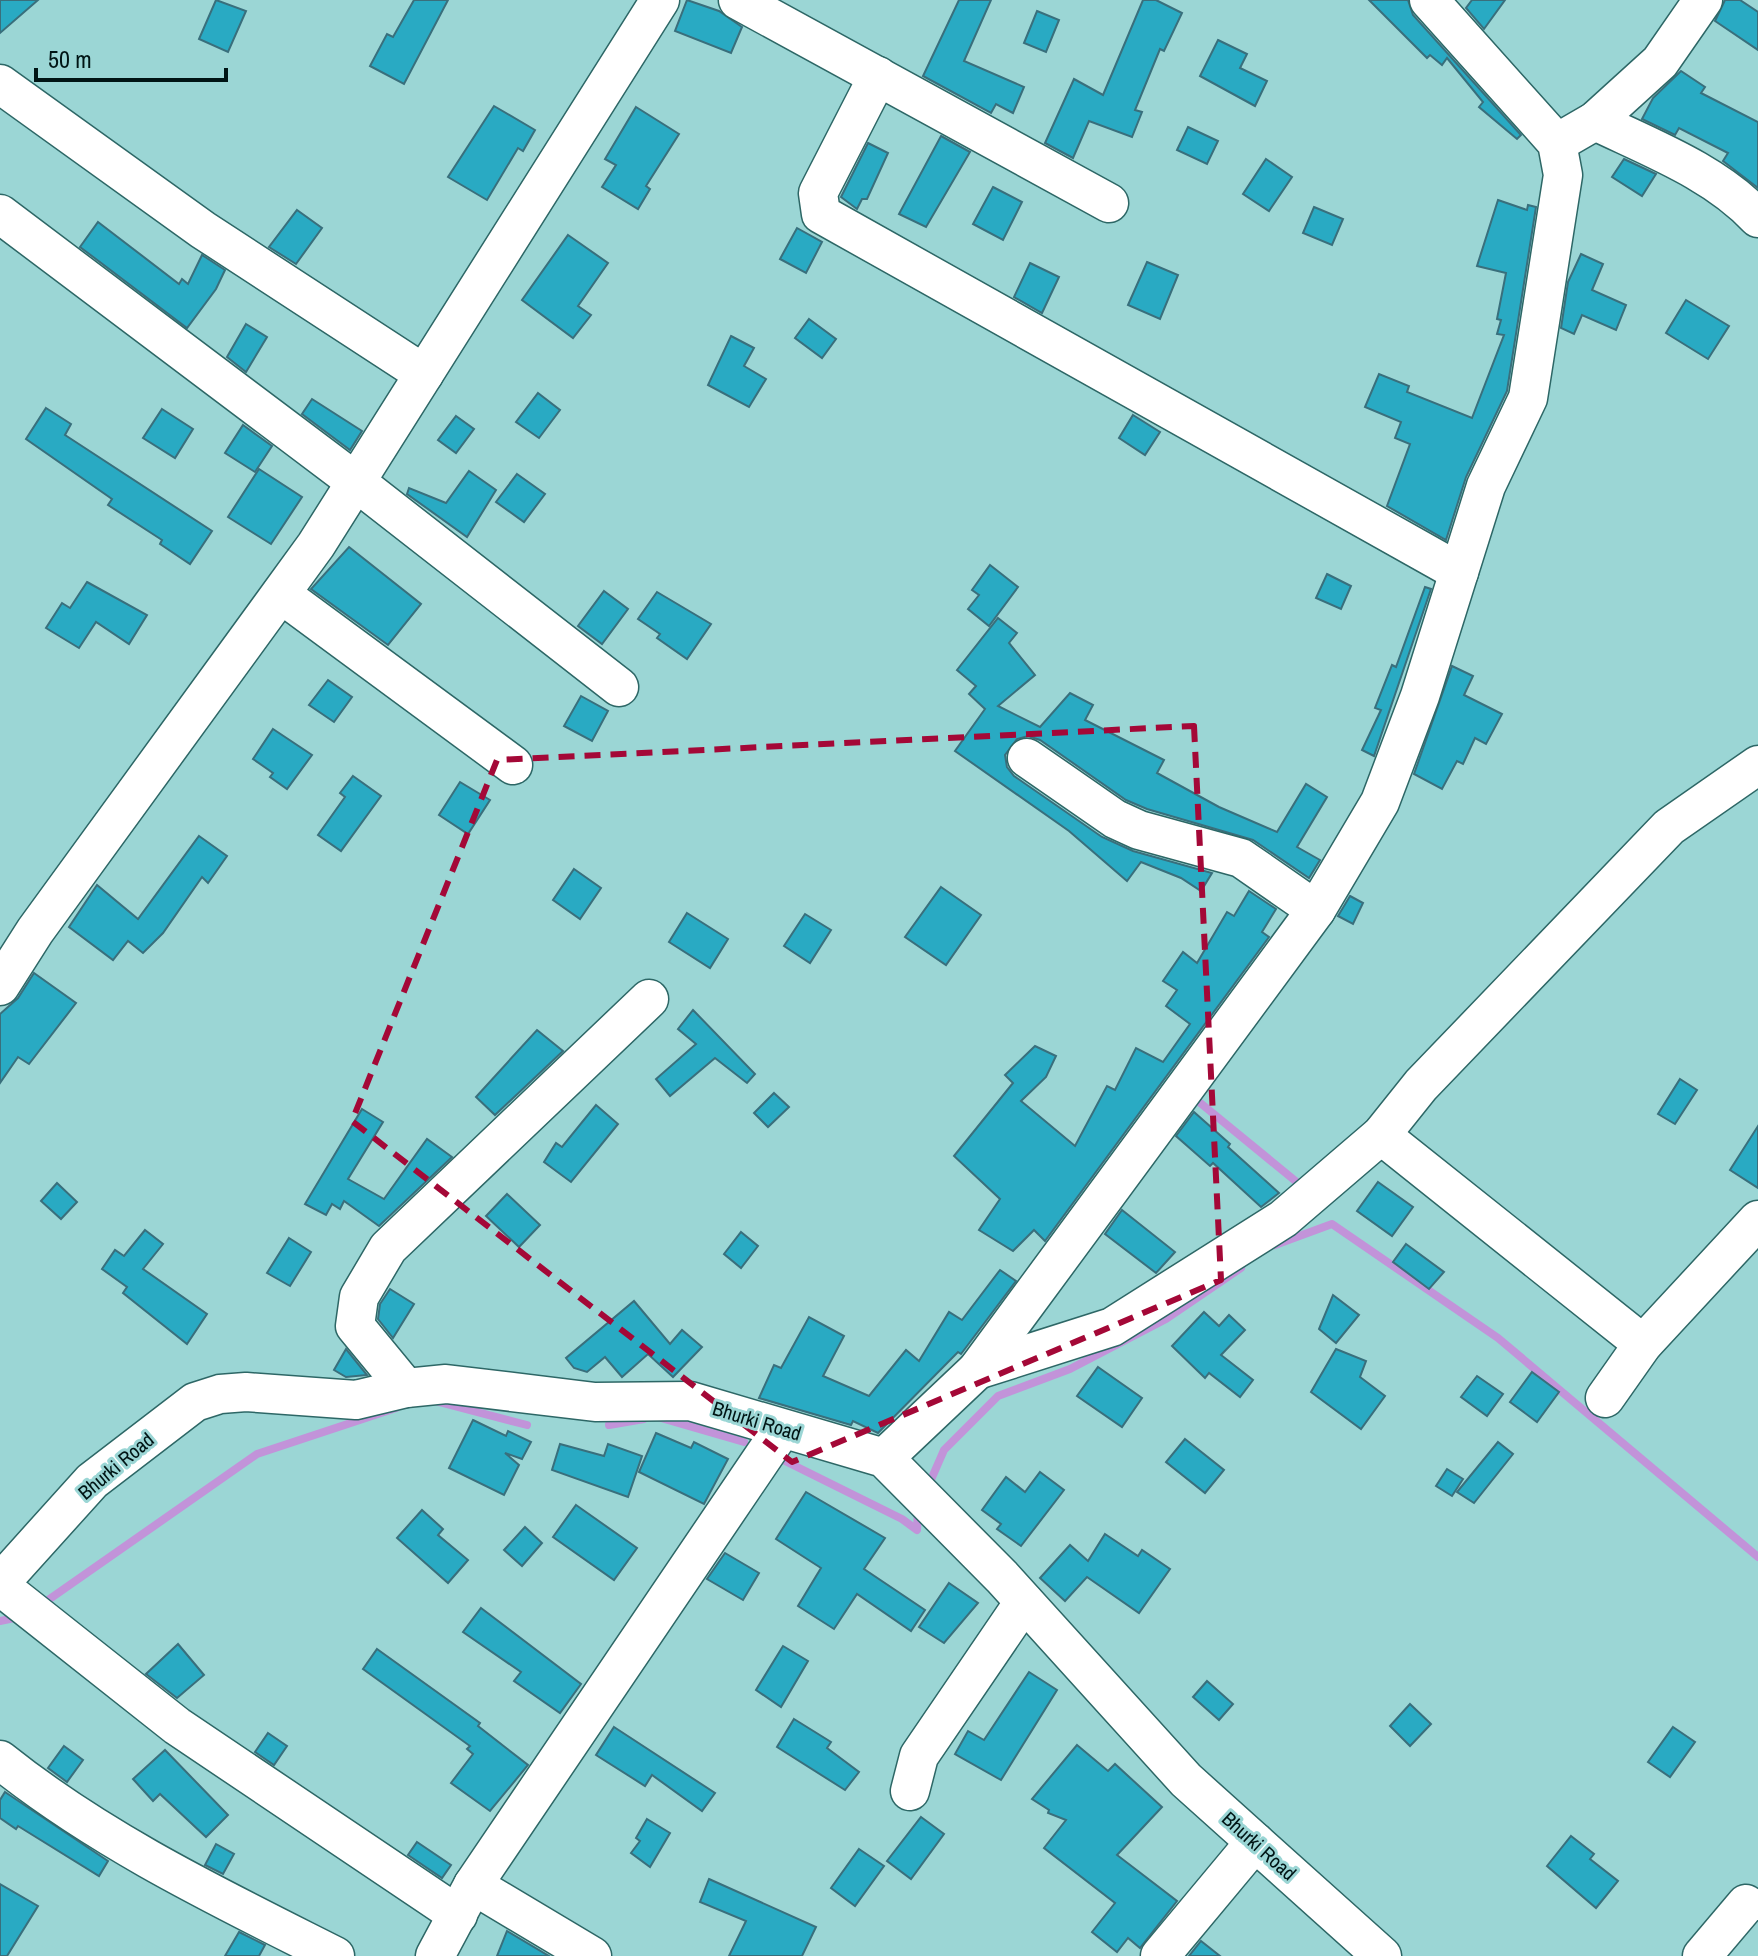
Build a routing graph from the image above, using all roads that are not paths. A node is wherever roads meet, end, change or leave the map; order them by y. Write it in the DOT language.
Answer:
graph roads {
  1 [pos="660,0"];
  2 [pos="738,0"];
  3 [pos="1429,0"];
  4 [pos="1703,0"];
  5 [pos="878,76"];
  6 [pos="0,84"];
  7 [pos="1595,121"];
  8 [pos="1557,143"];
  9 [pos="1109,203"];
  10 [pos="0,214"];
  11 [pos="1758,218"];
  12 [pos="424,374"];
  13 [pos="356,482"];
  14 [pos="1459,572"];
  15 [pos="281,594"];
  16 [pos="619,687"];
  17 [pos="1027,758"];
  18 [pos="513,765"];
  19 [pos="1758,765"];
  20 [pos="1316,910"];
  21 [pos="0,986"];
  22 [pos="649,999"];
  23 [pos="1381,1135"];
  24 [pos="1758,1220"];
  25 [pos="1643,1344"];
  26 [pos="977,1370"];
  27 [pos="406,1388"];
  28 [pos="1605,1398"];
  29 [pos="782,1429"];
  30 [pos="893,1467"];
  31 [pos="0,1584"];
  32 [pos="1024,1602"];
  33 [pos="0,1760"];
  34 [pos="910,1791"];
  35 [pos="1255,1842"];
  36 [pos="466,1900"];
  37 [pos="1746,1904"];
  38 [pos="335,1956"];
  39 [pos="435,1956"];
  40 [pos="592,1956"];
  41 [pos="1160,1956"];
  42 [pos="1382,1956"];
  43 [pos="1702,1956"];
  1 -- 12 [label="street"];
  2 -- 5 [label="street"];
  3 -- 8 [label="street"];
  4 -- 7 [label="street"];
  5 -- 9 [label="street"];
  5 -- 14 [label="street"];
  6 -- 12 [label="street"];
  7 -- 8 [label="street"];
  7 -- 11 [label="street"];
  8 -- 14 [label="street"];
  10 -- 13 [label="street"];
  12 -- 13 [label="street"];
  13 -- 15 [label="street"];
  13 -- 16 [label="street"];
  14 -- 20 [label="street"];
  15 -- 18 [label="street"];
  15 -- 21 [label="street"];
  17 -- 20 [label="street"];
  19 -- 23 [label="street"];
  20 -- 26 [label="street"];
  22 -- 27 [label="street"];
  23 -- 25 [label="street"];
  23 -- 26 [label="street"];
  24 -- 25 [label="street"];
  25 -- 28 [label="street"];
  26 -- 30 [label="street"];
  27 -- 29 [label="street, Bhurki Road"];
  27 -- 31 [label="street, Bhurki Road"];
  29 -- 30 [label="street, Bhurki Road"];
  29 -- 36 [label="street"];
  30 -- 32 [label="street, Bhurki Road"];
  31 -- 36 [label="street"];
  32 -- 34 [label="street"];
  32 -- 35 [label="street, Bhurki Road"];
  33 -- 38 [label="street"];
  35 -- 41 [label="street"];
  35 -- 42 [label="street, Bhurki Road"];
  36 -- 39 [label="street"];
  36 -- 40 [label="street"];
  37 -- 43 [label="street"];
}
